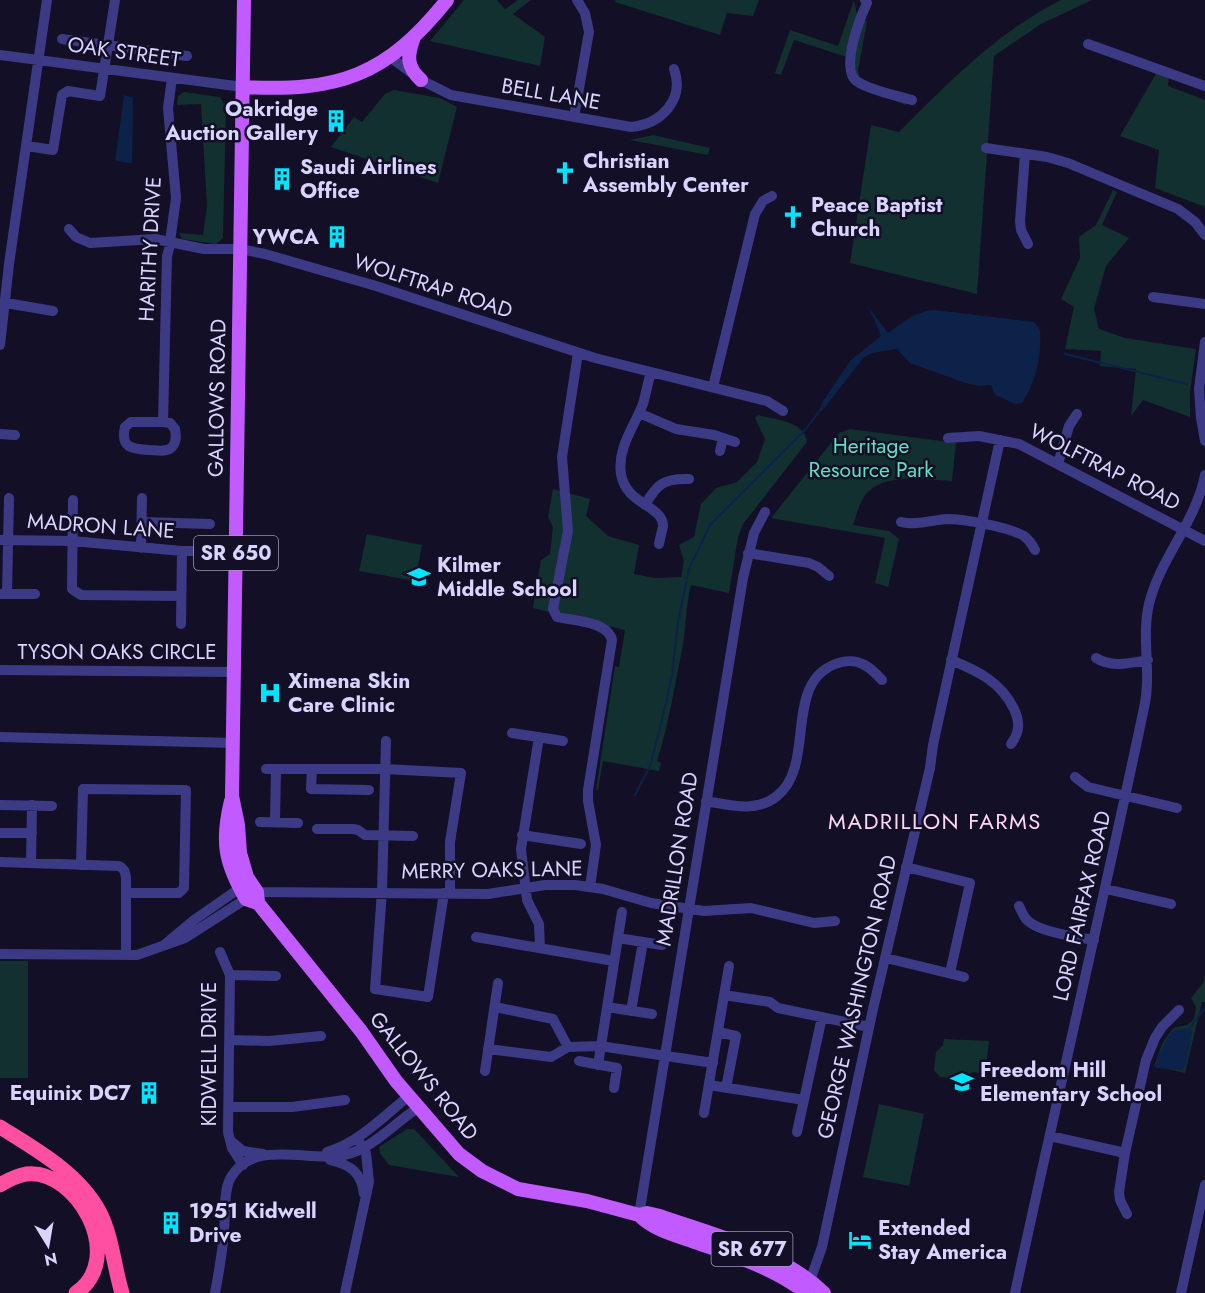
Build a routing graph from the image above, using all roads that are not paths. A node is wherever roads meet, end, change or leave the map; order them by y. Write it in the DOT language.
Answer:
graph roads {
  1 [pos="47,0"];
  2 [pos="115,0"];
  3 [pos="244,0"];
  4 [pos="447,0"];
  5 [pos="577,0"];
  6 [pos="865,0"];
  7 [pos="414,38"];
  8 [pos="62,39"];
  9 [pos="1088,44"];
  10 [pos="108,46"];
  11 [pos="0,55"];
  12 [pos="187,56"];
  13 [pos="390,57"];
  14 [pos="39,60"];
  15 [pos="105,69"];
  16 [pos="674,69"];
  17 [pos="172,78"];
  18 [pos="421,80"];
  19 [pos="1205,86"];
  20 [pos="243,87"];
  21 [pos="912,100"];
  22 [pos="574,117"];
  23 [pos="27,146"];
  24 [pos="986,148"];
  25 [pos="1025,153"];
  26 [pos="772,196"];
  27 [pos="69,229"];
  28 [pos="1205,234"];
  29 [pos="170,241"];
  30 [pos="1028,244"];
  31 [pos="240,249"];
  32 [pos="5,264"];
  33 [pos="1153,297"];
  34 [pos="6,303"];
  35 [pos="1205,304"];
  36 [pos="53,310"];
  37 [pos="1205,342"];
  38 [pos="0,345"];
  39 [pos="578,353"];
  40 [pos="651,372"];
  41 [pos="712,387"];
  42 [pos="783,411"];
  43 [pos="639,413"];
  44 [pos="1077,414"];
  45 [pos="163,422"];
  46 [pos="0,434"];
  47 [pos="15,435"];
  48 [pos="723,438"];
  49 [pos="948,438"];
  50 [pos="1000,440"];
  51 [pos="1205,441"];
  52 [pos="735,442"];
  53 [pos="720,451"];
  54 [pos="1058,464"];
  55 [pos="1205,476"];
  56 [pos="688,479"];
  57 [pos="9,498"];
  58 [pos="142,498"];
  59 [pos="73,500"];
  60 [pos="645,505"];
  61 [pos="765,512"];
  62 [pos="142,522"];
  63 [pos="901,522"];
  64 [pos="210,524"];
  65 [pos="982,524"];
  66 [pos="1183,530"];
  67 [pos="4,540"];
  68 [pos="72,541"];
  69 [pos="1205,541"];
  70 [pos="659,544"];
  71 [pos="141,549"];
  72 [pos="1035,550"];
  73 [pos="182,551"];
  74 [pos="236,551"];
  75 [pos="748,553"];
  76 [pos="829,576"];
  77 [pos="3,594"];
  78 [pos="35,594"];
  79 [pos="181,596"];
  80 [pos="181,624"];
  81 [pos="1096,658"];
  82 [pos="951,660"];
  83 [pos="1148,660"];
  84 [pos="0,670"];
  85 [pos="234,672"];
  86 [pos="882,680"];
  87 [pos="512,733"];
  88 [pos="0,736"];
  89 [pos="539,737"];
  90 [pos="386,741"];
  91 [pos="563,741"];
  92 [pos="232,742"];
  93 [pos="1011,744"];
  94 [pos="312,769"];
  95 [pos="354,769"];
  96 [pos="385,769"];
  97 [pos="1075,777"];
  98 [pos="353,790"];
  99 [pos="369,790"];
  100 [pos="1126,797"];
  101 [pos="706,801"];
  102 [pos="0,805"];
  103 [pos="32,805"];
  104 [pos="52,806"];
  105 [pos="1177,808"];
  106 [pos="260,822"];
  107 [pos="275,822"];
  108 [pos="298,823"];
  109 [pos="317,828"];
  110 [pos="32,833"];
  111 [pos="0,834"];
  112 [pos="522,835"];
  113 [pos="384,836"];
  114 [pos="413,836"];
  115 [pos="581,844"];
  116 [pos="0,862"];
  117 [pos="31,863"];
  118 [pos="81,865"];
  119 [pos="906,867"];
  120 [pos="590,887"];
  121 [pos="525,888"];
  122 [pos="1106,889"];
  123 [pos="382,891"];
  124 [pos="126,893"];
  125 [pos="447,893"];
  126 [pos="250,896"];
  127 [pos="1171,904"];
  128 [pos="1019,906"];
  129 [pos="689,908"];
  130 [pos="622,912"];
  131 [pos="835,921"];
  132 [pos="476,938"];
  133 [pos="618,938"];
  134 [pos="1094,940"];
  135 [pos="643,942"];
  136 [pos="662,945"];
  137 [pos="540,948"];
  138 [pos="220,952"];
  139 [pos="0,954"];
  140 [pos="126,955"];
  141 [pos="886,958"];
  142 [pos="614,961"];
  143 [pos="729,966"];
  144 [pos="950,973"];
  145 [pos="230,975"];
  146 [pos="276,976"];
  147 [pos="964,977"];
  148 [pos="498,983"];
  149 [pos="724,995"];
  150 [pos="495,1007"];
  151 [pos="607,1007"];
  152 [pos="1179,1010"];
  153 [pos="630,1011"];
  154 [pos="652,1014"];
  155 [pos="822,1017"];
  156 [pos="869,1027"];
  157 [pos="718,1032"];
  158 [pos="321,1036"];
  159 [pos="230,1040"];
  160 [pos="600,1046"];
  161 [pos="568,1047"];
  162 [pos="488,1049"];
  163 [pos="665,1057"];
  164 [pos="579,1061"];
  165 [pos="712,1063"];
  166 [pos="598,1065"];
  167 [pos="485,1071"];
  168 [pos="709,1085"];
  169 [pos="614,1088"];
  170 [pos="726,1088"];
  171 [pos="345,1100"];
  172 [pos="804,1100"];
  173 [pos="414,1103"];
  174 [pos="230,1107"];
  175 [pos="704,1113"];
  176 [pos="0,1127"];
  177 [pos="797,1132"];
  178 [pos="1050,1136"];
  179 [pos="229,1138"];
  180 [pos="357,1138"];
  181 [pos="363,1148"];
  182 [pos="1125,1153"];
  183 [pos="269,1155"];
  184 [pos="312,1156"];
  185 [pos="243,1165"];
  186 [pos="0,1185"];
  187 [pos="1205,1185"];
  188 [pos="364,1206"];
  189 [pos="1126,1214"];
  190 [pos="639,1215"];
  191 [pos="780,1275"];
  192 [pos="808,1287"];
  193 [pos="76,1293"];
  194 [pos="122,1293"];
  195 [pos="215,1293"];
  196 [pos="345,1293"];
  197 [pos="795,1293"];
  198 [pos="824,1293"];
  199 [pos="1015,1293"];
  200 [pos="1181,1293"];
  1 -- 14 [label="street"];
  2 -- 10 [label="street"];
  3 -- 20 [label="main road, GALLOWS ROAD / SR 650"];
  4 -- 7 [label="main road"];
  5 -- 22 [label="street"];
  6 -- 21 [label="street"];
  7 -- 13 [label="main road"];
  7 -- 18 [label="main road"];
  8 -- 10 [label="street"];
  9 -- 19 [label="street"];
  10 -- 12 [label="street"];
  10 -- 15 [label="street"];
  11 -- 14 [label="street, OAK STREET"];
  13 -- 18 [label="street, BELL LANE"];
  13 -- 20 [label="main road"];
  14 -- 15 [label="street, OAK STREET"];
  14 -- 23 [label="street"];
  15 -- 17 [label="street, OAK STREET"];
  15 -- 23 [label="street"];
  16 -- 22 [label="street, BELL LANE"];
  17 -- 20 [label="street, OAK STREET"];
  17 -- 29 [label="street, HARITHY DRIVE"];
  18 -- 22 [label="street, BELL LANE"];
  20 -- 31 [label="main road, GALLOWS ROAD / SR 650"];
  23 -- 32 [label="street"];
  24 -- 25 [label="street"];
  25 -- 28 [label="street"];
  25 -- 30 [label="street"];
  26 -- 41 [label="street"];
  27 -- 29 [label="street, WOLFTRAP ROAD"];
  29 -- 31 [label="street, WOLFTRAP ROAD"];
  29 -- 45 [label="street, HARITHY DRIVE"];
  31 -- 39 [label="street, WOLFTRAP ROAD"];
  31 -- 74 [label="main road, GALLOWS ROAD / SR 650"];
  32 -- 34 [label="street"];
  33 -- 35 [label="street"];
  34 -- 36 [label="street"];
  34 -- 38 [label="street"];
  37 -- 51 [label="street"];
  39 -- 40 [label="street, WOLFTRAP ROAD"];
  39 -- 120 [label="street"];
  40 -- 41 [label="street, WOLFTRAP ROAD"];
  40 -- 43 [label="street"];
  41 -- 42 [label="street, WOLFTRAP ROAD"];
  43 -- 48 [label="street"];
  43 -- 60 [label="street"];
  44 -- 54 [label="street"];
  45 -- 45 [label="street, HARITHY DRIVE"];
  46 -- 47 [label="street"];
  48 -- 52 [label="street"];
  48 -- 53 [label="street"];
  49 -- 50 [label="street, WOLFTRAP ROAD"];
  50 -- 54 [label="street, WOLFTRAP ROAD"];
  50 -- 65 [label="street, GEORGE WASHINGTON ROAD"];
  54 -- 66 [label="street, WOLFTRAP ROAD"];
  55 -- 66 [label="street, LORD FAIRFAX ROAD"];
  56 -- 60 [label="street"];
  57 -- 67 [label="street"];
  58 -- 62 [label="street"];
  59 -- 68 [label="street"];
  60 -- 70 [label="street"];
  61 -- 75 [label="street, MADRILLON ROAD"];
  62 -- 64 [label="street"];
  62 -- 71 [label="street"];
  63 -- 65 [label="street"];
  65 -- 72 [label="street"];
  65 -- 82 [label="street, GEORGE WASHINGTON ROAD"];
  66 -- 69 [label="street, WOLFTRAP ROAD"];
  66 -- 83 [label="street, LORD FAIRFAX ROAD"];
  67 -- 68 [label="street, MADRON LANE"];
  67 -- 77 [label="street"];
  68 -- 71 [label="street, MADRON LANE"];
  68 -- 79 [label="street"];
  71 -- 73 [label="street, MADRON LANE"];
  73 -- 74 [label="street, MADRON LANE"];
  73 -- 79 [label="street"];
  74 -- 85 [label="main road, GALLOWS ROAD / SR 650"];
  75 -- 76 [label="street"];
  75 -- 101 [label="street, MADRILLON ROAD"];
  77 -- 78 [label="street"];
  79 -- 80 [label="street"];
  81 -- 83 [label="street"];
  82 -- 93 [label="street"];
  82 -- 119 [label="street, GEORGE WASHINGTON ROAD"];
  83 -- 100 [label="street, LORD FAIRFAX ROAD"];
  84 -- 85 [label="street, TYSON OAKS CIRCLE"];
  85 -- 92 [label="main road, GALLOWS ROAD / SR 650"];
  86 -- 101 [label="street"];
  87 -- 89 [label="street"];
  88 -- 92 [label="street"];
  89 -- 91 [label="street"];
  89 -- 112 [label="street"];
  90 -- 96 [label="street"];
  92 -- 126 [label="main road, GALLOWS ROAD / SR 650"];
  94 -- 95 [label="street"];
  94 -- 98 [label="street"];
  94 -- 107 [label="street"];
  95 -- 96 [label="street"];
  95 -- 98 [label="street"];
  96 -- 113 [label="street"];
  96 -- 125 [label="street"];
  97 -- 100 [label="street"];
  98 -- 99 [label="street"];
  100 -- 105 [label="street"];
  100 -- 122 [label="street, LORD FAIRFAX ROAD"];
  101 -- 129 [label="street, MADRILLON ROAD"];
  102 -- 103 [label="street"];
  103 -- 104 [label="street"];
  103 -- 110 [label="street"];
  106 -- 107 [label="street"];
  107 -- 108 [label="street"];
  109 -- 113 [label="street"];
  110 -- 111 [label="street"];
  110 -- 117 [label="street"];
  112 -- 115 [label="street"];
  112 -- 121 [label="street"];
  113 -- 114 [label="street"];
  113 -- 123 [label="street"];
  116 -- 117 [label="street"];
  117 -- 118 [label="street"];
  118 -- 124 [label="street"];
  118 -- 124 [label="street"];
  119 -- 141 [label="street, GEORGE WASHINGTON ROAD"];
  119 -- 144 [label="street"];
  120 -- 121 [label="street, MERRY OAKS LANE"];
  120 -- 129 [label="street, MERRY OAKS LANE"];
  121 -- 125 [label="street, MERRY OAKS LANE"];
  121 -- 137 [label="street"];
  122 -- 127 [label="street"];
  122 -- 134 [label="street, LORD FAIRFAX ROAD"];
  123 -- 125 [label="street, MERRY OAKS LANE"];
  123 -- 125 [label="street"];
  123 -- 126 [label="street, MERRY OAKS LANE"];
  124 -- 140 [label="street"];
  126 -- 140 [label="street"];
  126 -- 173 [label="main road, GALLOWS ROAD / SR 650"];
  128 -- 134 [label="street"];
  129 -- 131 [label="street, MERRY OAKS LANE"];
  129 -- 163 [label="street, MADRILLON ROAD"];
  130 -- 133 [label="street"];
  132 -- 137 [label="street"];
  133 -- 135 [label="street"];
  133 -- 142 [label="street"];
  134 -- 178 [label="street, LORD FAIRFAX ROAD"];
  135 -- 136 [label="street"];
  135 -- 153 [label="street"];
  137 -- 142 [label="street"];
  138 -- 145 [label="street, KIDWELL DRIVE"];
  139 -- 140 [label="street"];
  141 -- 144 [label="street"];
  141 -- 156 [label="street, GEORGE WASHINGTON ROAD"];
  142 -- 151 [label="street"];
  143 -- 149 [label="street"];
  144 -- 147 [label="street"];
  145 -- 146 [label="street"];
  145 -- 159 [label="street, KIDWELL DRIVE"];
  148 -- 150 [label="street"];
  149 -- 155 [label="street"];
  149 -- 157 [label="street"];
  150 -- 161 [label="street"];
  150 -- 162 [label="street"];
  151 -- 153 [label="street"];
  151 -- 160 [label="street"];
  152 -- 182 [label="street"];
  153 -- 154 [label="street"];
  155 -- 156 [label="street"];
  155 -- 172 [label="street"];
  156 -- 192 [label="street, GEORGE WASHINGTON ROAD"];
  157 -- 165 [label="street"];
  157 -- 170 [label="street"];
  158 -- 159 [label="street"];
  159 -- 174 [label="street, KIDWELL DRIVE"];
  160 -- 161 [label="street"];
  160 -- 163 [label="street"];
  160 -- 166 [label="street"];
  161 -- 162 [label="street"];
  162 -- 167 [label="street"];
  163 -- 165 [label="street"];
  163 -- 190 [label="street, MADRILLON ROAD"];
  164 -- 166 [label="street"];
  165 -- 168 [label="street"];
  166 -- 169 [label="street"];
  168 -- 170 [label="street"];
  168 -- 175 [label="street"];
  170 -- 172 [label="street"];
  171 -- 174 [label="street"];
  172 -- 177 [label="street"];
  173 -- 180 [label="street"];
  173 -- 181 [label="street"];
  173 -- 190 [label="main road, GALLOWS ROAD / SR 677"];
  174 -- 179 [label="street, KIDWELL DRIVE"];
  176 -- 194 [label="highway"];
  178 -- 182 [label="street"];
  178 -- 199 [label="street, LORD FAIRFAX ROAD"];
  179 -- 183 [label="street"];
  179 -- 185 [label="street, KIDWELL DRIVE"];
  180 -- 181 [label="street"];
  180 -- 184 [label="street"];
  181 -- 184 [label="street"];
  181 -- 188 [label="street"];
  182 -- 189 [label="street"];
  183 -- 184 [label="street"];
  183 -- 185 [label="street"];
  184 -- 188 [label="street"];
  185 -- 195 [label="street"];
  186 -- 193 [label="highway"];
  187 -- 200 [label="street"];
  188 -- 196 [label="street"];
  190 -- 191 [label="main road, GALLOWS ROAD / SR 677"];
  190 -- 192 [label="main road, GALLOWS ROAD / SR 677"];
  191 -- 192 [label="main road, GALLOWS ROAD / SR 677"];
  191 -- 197 [label="main road"];
  192 -- 198 [label="main road, GALLOWS ROAD / SR 677"];
}
